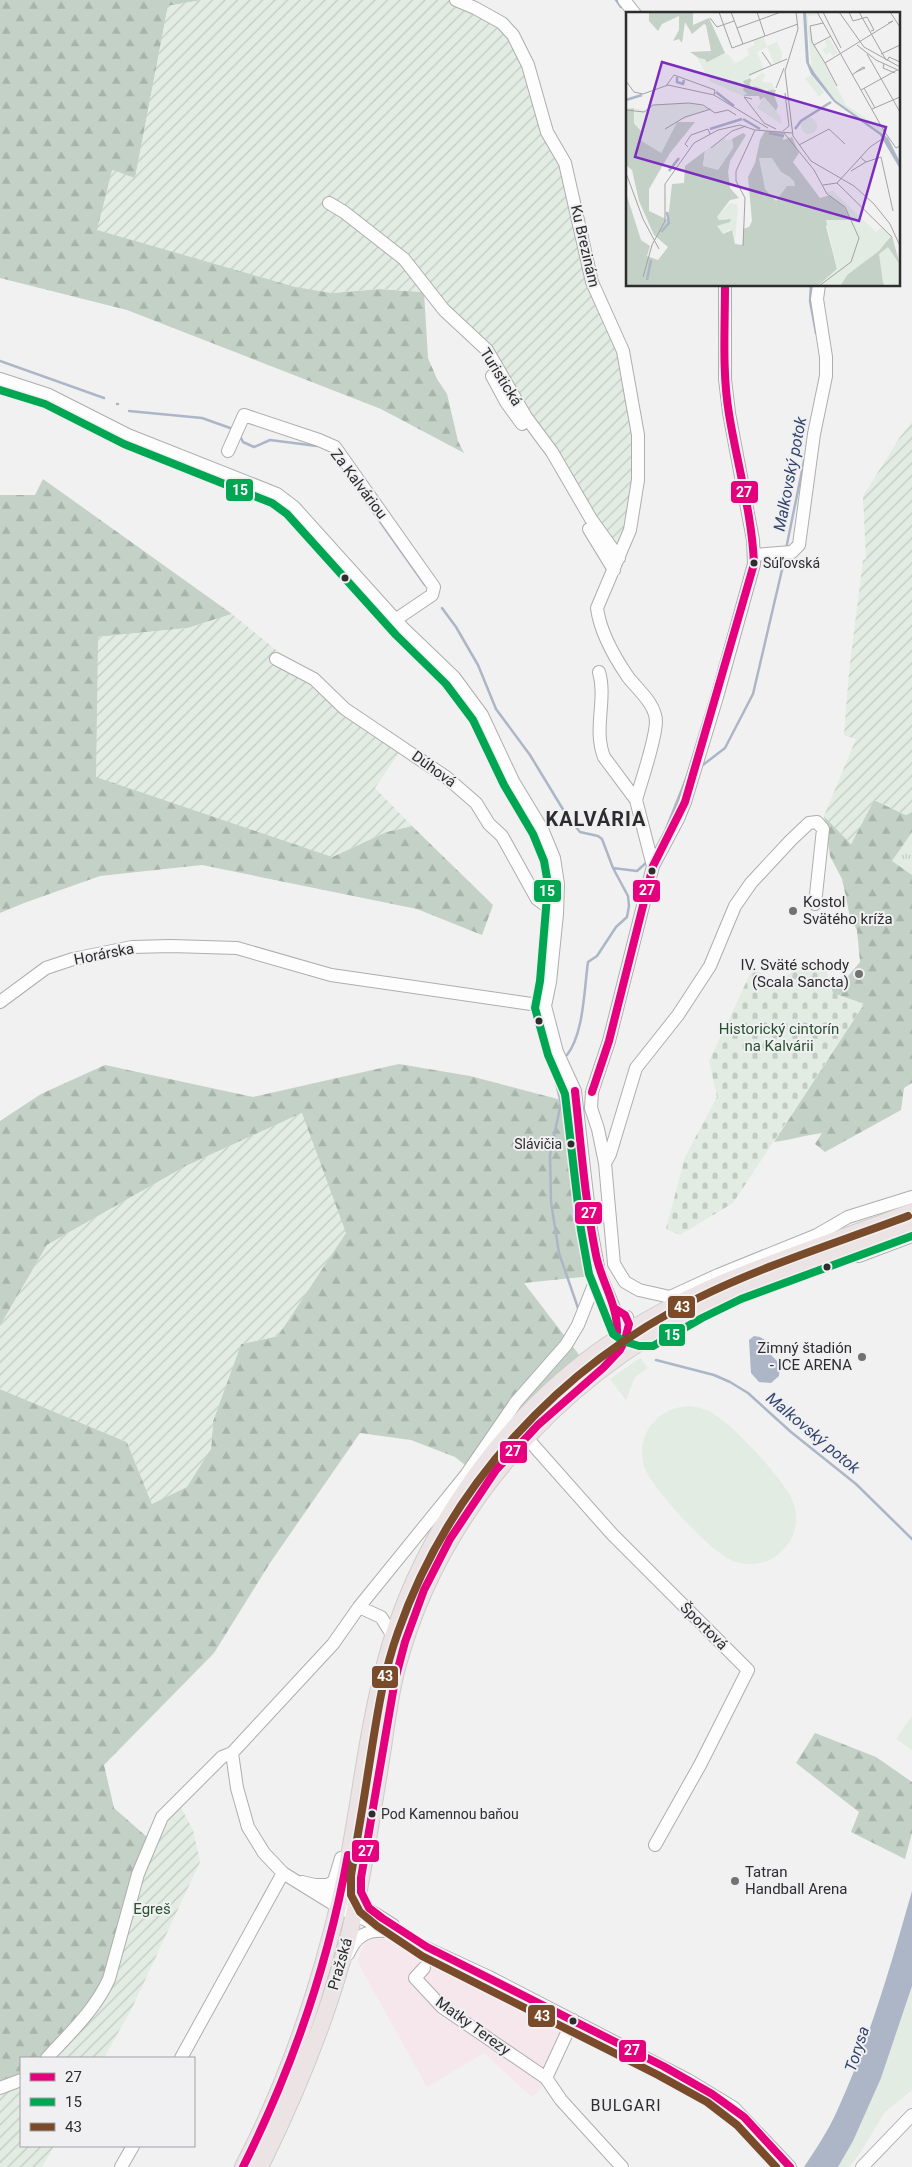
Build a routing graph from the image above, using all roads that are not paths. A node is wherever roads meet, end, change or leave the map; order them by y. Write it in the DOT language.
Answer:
graph roads {
  1 [pos="456,0"];
  2 [pos="624,0"];
  3 [pos="634,12"];
  4 [pos="328,203"];
  5 [pos="724,286"];
  6 [pos="819,286"];
  7 [pos="492,376"];
  8 [pos="0,379"];
  9 [pos="228,451"];
  10 [pos="754,555"];
  11 [pos="616,564"];
  12 [pos="395,620"];
  13 [pos="276,659"];
  14 [pos="599,672"];
  15 [pos="636,800"];
  16 [pos="650,859"];
  17 [pos="815,904"];
  18 [pos="557,914"];
  19 [pos="545,990"];
  20 [pos="0,1002"];
  21 [pos="525,1004"];
  22 [pos="545,1006"];
  23 [pos="575,1091"];
  24 [pos="592,1092"];
  25 [pos="605,1163"];
  26 [pos="912,1197"];
  27 [pos="912,1212"];
  28 [pos="912,1225"];
  29 [pos="912,1236"];
  30 [pos="859,1256"];
  31 [pos="614,1264"];
  32 [pos="599,1272"];
  33 [pos="591,1294"];
  34 [pos="613,1304"];
  35 [pos="624,1324"];
  36 [pos="650,1336"];
  37 [pos="607,1366"];
  38 [pos="526,1437"];
  39 [pos="359,1607"];
  40 [pos="403,1610"];
  41 [pos="381,1617"];
  42 [pos="393,1636"];
  43 [pos="232,1753"];
  44 [pos="360,1783"];
  45 [pos="655,1845"];
  46 [pos="283,1872"];
  47 [pos="295,1880"];
  48 [pos="317,1885"];
  49 [pos="339,1900"];
  50 [pos="360,1908"];
  51 [pos="391,1931"];
  52 [pos="427,1947"];
  53 [pos="424,1968"];
  54 [pos="336,1984"];
  55 [pos="573,2020"];
  56 [pos="48,2057"];
  57 [pos="182,2057"];
  58 [pos="546,2078"];
  59 [pos="20,2080"];
  60 [pos="0,2088"];
  61 [pos="912,2115"];
  62 [pos="132,2147"];
  63 [pos="121,2167"];
  64 [pos="243,2167"];
  65 [pos="260,2167"];
  66 [pos="622,2167"];
  67 [pos="790,2167"];
  68 [pos="862,2167"];
  1 -- 11 [label="street, Ku Brezinám"];
  2 -- 3 [label="street"];
  4 -- 11 [label="street, Turistická"];
  5 -- 10 [label="street"];
  6 -- 10 [label="street"];
  7 -- 11 [label="street, Turistická"];
  8 -- 12 [label="street"];
  9 -- 12 [label="street, Za Kalváriou"];
  10 -- 16 [label="street"];
  11 -- 15 [label="street, Ku Brezinám"];
  12 -- 18 [label="street"];
  13 -- 18 [label="street, Dúhová"];
  14 -- 15 [label="street"];
  15 -- 16 [label="street"];
  16 -- 24 [label="street"];
  17 -- 25 [label="street"];
  18 -- 22 [label="street"];
  19 -- 21 [label="street"];
  20 -- 21 [label="street, Horárska"];
  21 -- 22 [label="street, Horárska"];
  22 -- 23 [label="street"];
  23 -- 24 [label="street"];
  23 -- 32 [label="street"];
  24 -- 25 [label="street"];
  25 -- 31 [label="street"];
  26 -- 31 [label="street"];
  27 -- 35 [label="main road, Pražská"];
  28 -- 36 [label="main road, Pražská"];
  29 -- 30 [label="street"];
  31 -- 32 [label="street"];
  32 -- 33 [label="street"];
  32 -- 34 [label="street"];
  33 -- 34 [label="street"];
  33 -- 39 [label="street"];
  34 -- 35 [label="street"];
  35 -- 36 [label="street"];
  35 -- 37 [label="street"];
  35 -- 40 [label="main road, Pražská"];
  36 -- 37 [label="main road, Pražská"];
  37 -- 38 [label="main road, Pražská"];
  38 -- 45 [label="street, Športová"];
  38 -- 50 [label="main road, Pražská"];
  39 -- 41 [label="street"];
  39 -- 43 [label="street"];
  40 -- 41 [label="street"];
  40 -- 42 [label="main road, Pražská"];
  41 -- 42 [label="street"];
  42 -- 44 [label="main road, Pražská"];
  43 -- 46 [label="street"];
  43 -- 56 [label="street"];
  44 -- 48 [label="street, Pražská"];
  44 -- 49 [label="main road, Pražská"];
  46 -- 47 [label="street"];
  46 -- 57 [label="street"];
  47 -- 48 [label="street"];
  47 -- 49 [label="street"];
  48 -- 49 [label="street"];
  49 -- 50 [label="street"];
  49 -- 64 [label="main road, Pražská"];
  50 -- 51 [label="street"];
  50 -- 52 [label="street"];
  50 -- 54 [label="main road, Pražská"];
  51 -- 52 [label="street"];
  51 -- 54 [label="street"];
  52 -- 55 [label="street"];
  53 -- 58 [label="street, Matky Terezy"];
  54 -- 65 [label="main road, Pražská"];
  55 -- 58 [label="street"];
  55 -- 67 [label="street"];
  58 -- 66 [label="street"];
  59 -- 60 [label="street"];
  61 -- 68 [label="street"];
  62 -- 63 [label="street"];
}
